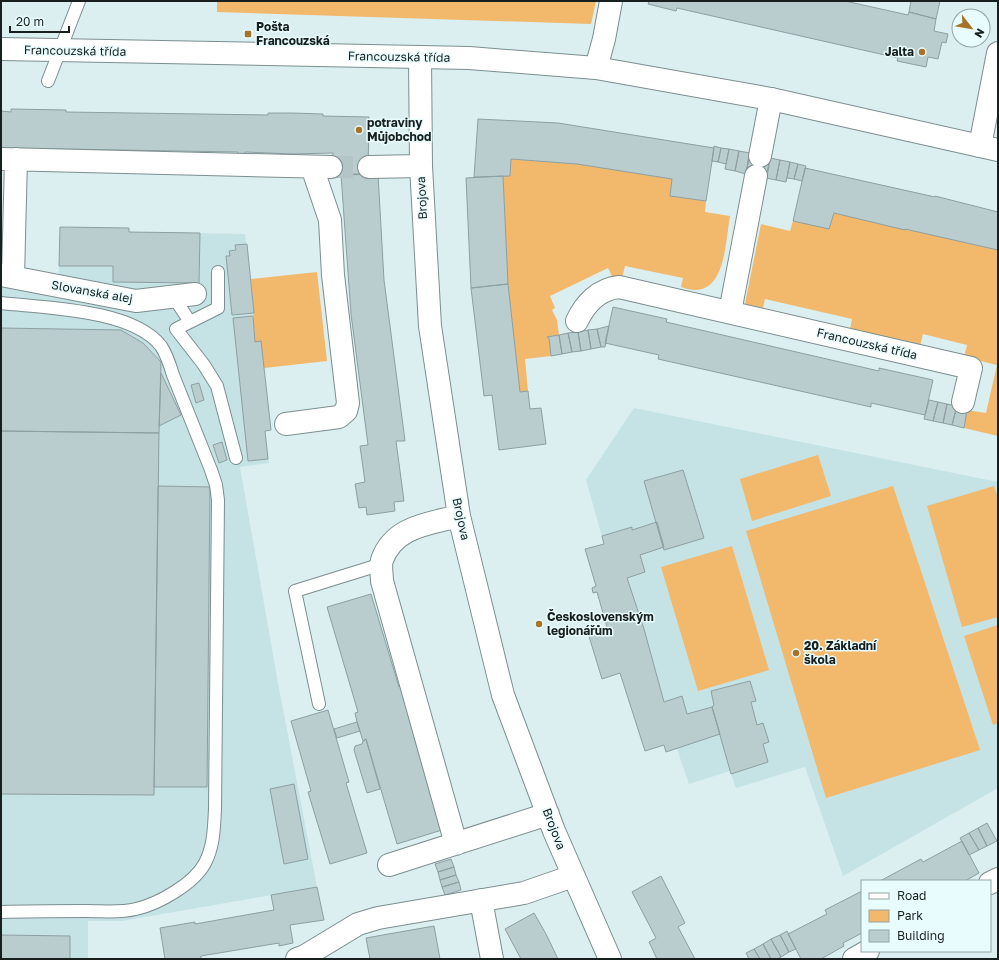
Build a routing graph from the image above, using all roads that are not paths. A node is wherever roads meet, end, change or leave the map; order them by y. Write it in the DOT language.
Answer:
graph roads {
  1 [pos="79,1"];
  2 [pos="611,1"];
  3 [pos="1,50"];
  4 [pos="998,53"];
  5 [pos="420,57"];
  6 [pos="596,68"];
  7 [pos="771,99"];
  8 [pos="989,148"];
  9 [pos="9,159"];
  10 [pos="420,166"];
  11 [pos="369,167"];
  12 [pos="218,272"];
  13 [pos="7,276"];
  14 [pos="195,294"];
  15 [pos="173,296"];
  16 [pos="1,303"];
  17 [pos="730,312"];
  18 [pos="576,321"];
  19 [pos="190,322"];
  20 [pos="963,402"];
  21 [pos="286,424"];
  22 [pos="236,458"];
  23 [pos="459,516"];
  24 [pos="382,564"];
  25 [pos="319,704"];
  26 [pos="548,814"];
  27 [pos="456,844"];
  28 [pos="389,865"];
  29 [pos="573,876"];
  30 [pos="481,900"];
  31 [pos="1,912"];
  32 [pos="866,952"];
  33 [pos="297,959"];
  34 [pos="492,959"];
  35 [pos="610,959"];
  36 [pos="854,959"];
  1 -- 1 [label="lane"];
  2 -- 6 [label="street"];
  3 -- 5 [label="street, Francouzská třída"];
  4 -- 8 [label="street"];
  5 -- 6 [label="street, Francouzská třída"];
  5 -- 10 [label="street, Brojova"];
  6 -- 7 [label="street, Francouzská třída"];
  7 -- 8 [label="street, Francouzská třída"];
  7 -- 17 [label="street"];
  9 -- 13 [label="street, Slovanská alej"];
  9 -- 21 [label="street"];
  10 -- 11 [label="street"];
  10 -- 23 [label="street, Brojova"];
  12 -- 19 [label="lane"];
  13 -- 15 [label="street, Slovanská alej"];
  14 -- 15 [label="street, Slovanská alej"];
  15 -- 19 [label="lane"];
  16 -- 31 [label="lane"];
  17 -- 18 [label="street, Francouzská třída"];
  17 -- 20 [label="street, Francouzská třída"];
  19 -- 22 [label="lane"];
  23 -- 24 [label="street"];
  23 -- 26 [label="street, Brojova"];
  24 -- 25 [label="lane"];
  24 -- 27 [label="street"];
  26 -- 27 [label="street"];
  26 -- 29 [label="street, Brojova"];
  27 -- 28 [label="street"];
  29 -- 30 [label="street"];
  29 -- 35 [label="street, Brojova"];
  30 -- 33 [label="street"];
  30 -- 34 [label="street"];
  32 -- 36 [label="street"];
}
